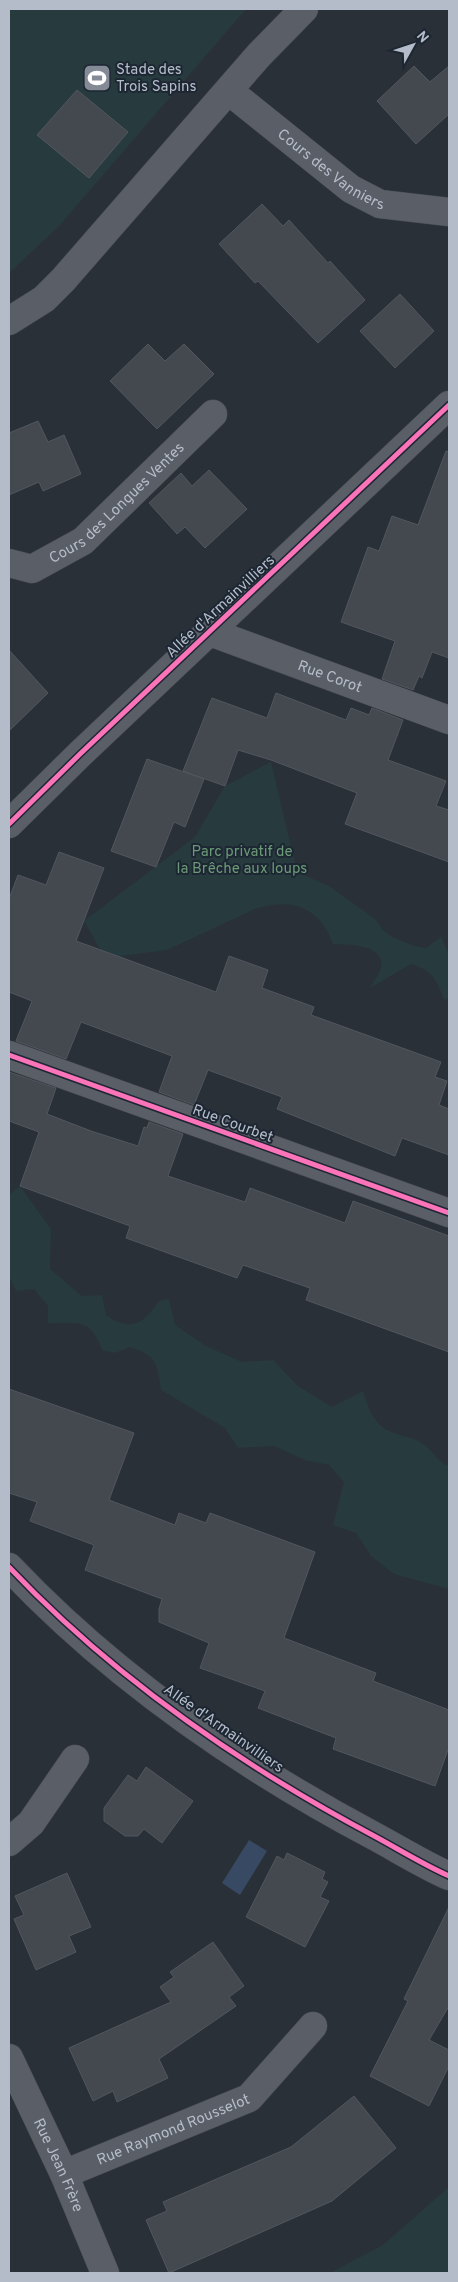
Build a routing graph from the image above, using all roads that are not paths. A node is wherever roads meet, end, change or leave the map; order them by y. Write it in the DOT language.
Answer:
graph roads {
  1 [pos="304,9"];
  2 [pos="228,91"];
  3 [pos="449,212"];
  4 [pos="9,321"];
  5 [pos="449,406"];
  6 [pos="213,414"];
  7 [pos="9,563"];
  8 [pos="210,632"];
  9 [pos="449,720"];
  10 [pos="9,824"];
  11 [pos="9,1056"];
  12 [pos="449,1213"];
  13 [pos="9,1567"];
  14 [pos="75,1759"];
  15 [pos="9,1842"];
  16 [pos="449,1876"];
  17 [pos="313,2026"];
  18 [pos="9,2058"];
  19 [pos="64,2174"];
  20 [pos="106,2273"];
  1 -- 2 [label="street"];
  2 -- 3 [label="street, Cours des Vanniers"];
  2 -- 4 [label="street"];
  5 -- 8 [label="street, Allée d'Armainvilliers"];
  6 -- 7 [label="street, Cours des Longues Ventes"];
  8 -- 9 [label="street, Rue Corot"];
  8 -- 10 [label="street, Allée d'Armainvilliers"];
  11 -- 12 [label="street, Rue Courbet"];
  13 -- 16 [label="street, Allée d'Armainvilliers"];
  14 -- 15 [label="street"];
  17 -- 19 [label="street, Rue Raymond Rousselot"];
  18 -- 19 [label="street, Rue Jean Frère"];
  19 -- 20 [label="street, Rue Jean Frère"];
}
